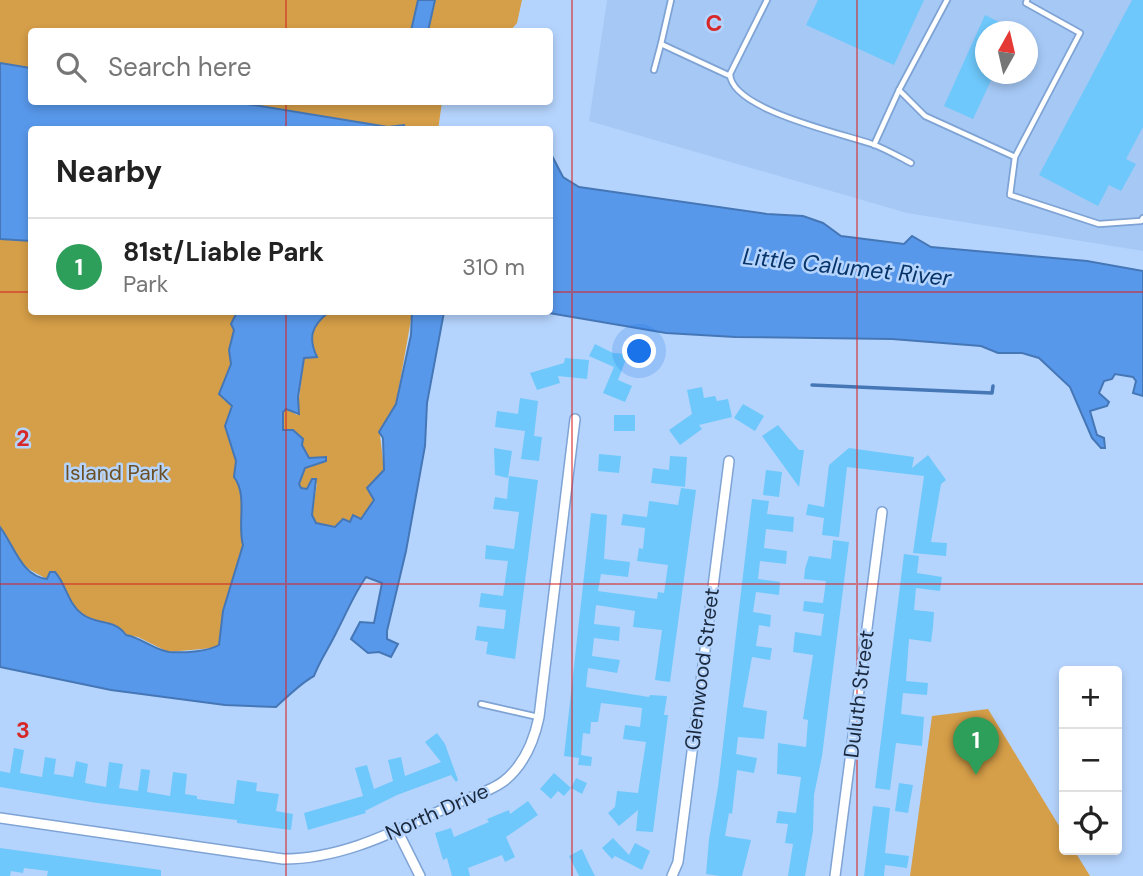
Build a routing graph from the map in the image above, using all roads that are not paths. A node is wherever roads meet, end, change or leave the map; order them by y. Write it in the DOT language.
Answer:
graph roads {
  1 [pos="671,0"];
  2 [pos="767,0"];
  3 [pos="947,0"];
  4 [pos="1017,0"];
  5 [pos="1027,1"];
  6 [pos="661,44"];
  7 [pos="654,69"];
  8 [pos="730,76"];
  9 [pos="899,90"];
  10 [pos="874,145"];
  11 [pos="1015,157"];
  12 [pos="911,163"];
  13 [pos="1143,218"];
  14 [pos="575,419"];
  15 [pos="729,461"];
  16 [pos="882,512"];
  17 [pos="481,704"];
  18 [pos="539,717"];
  19 [pos="0,818"];
  20 [pos="397,830"];
  21 [pos="420,876"];
  22 [pos="672,876"];
  23 [pos="835,876"];
  1 -- 6 [label="lane"];
  2 -- 8 [label="lane"];
  3 -- 9 [label="lane"];
  4 -- 5 [label="lane"];
  5 -- 11 [label="lane"];
  6 -- 7 [label="lane"];
  6 -- 8 [label="lane"];
  8 -- 10 [label="lane"];
  9 -- 10 [label="lane"];
  9 -- 11 [label="lane"];
  10 -- 12 [label="lane"];
  11 -- 13 [label="lane"];
  14 -- 18 [label="street, North Drive"];
  15 -- 22 [label="street, Glenwood Street"];
  16 -- 23 [label="street, Duluth Street"];
  17 -- 18 [label="lane"];
  18 -- 20 [label="street, North Drive"];
  19 -- 20 [label="street, North Drive"];
  20 -- 21 [label="street"];
}
